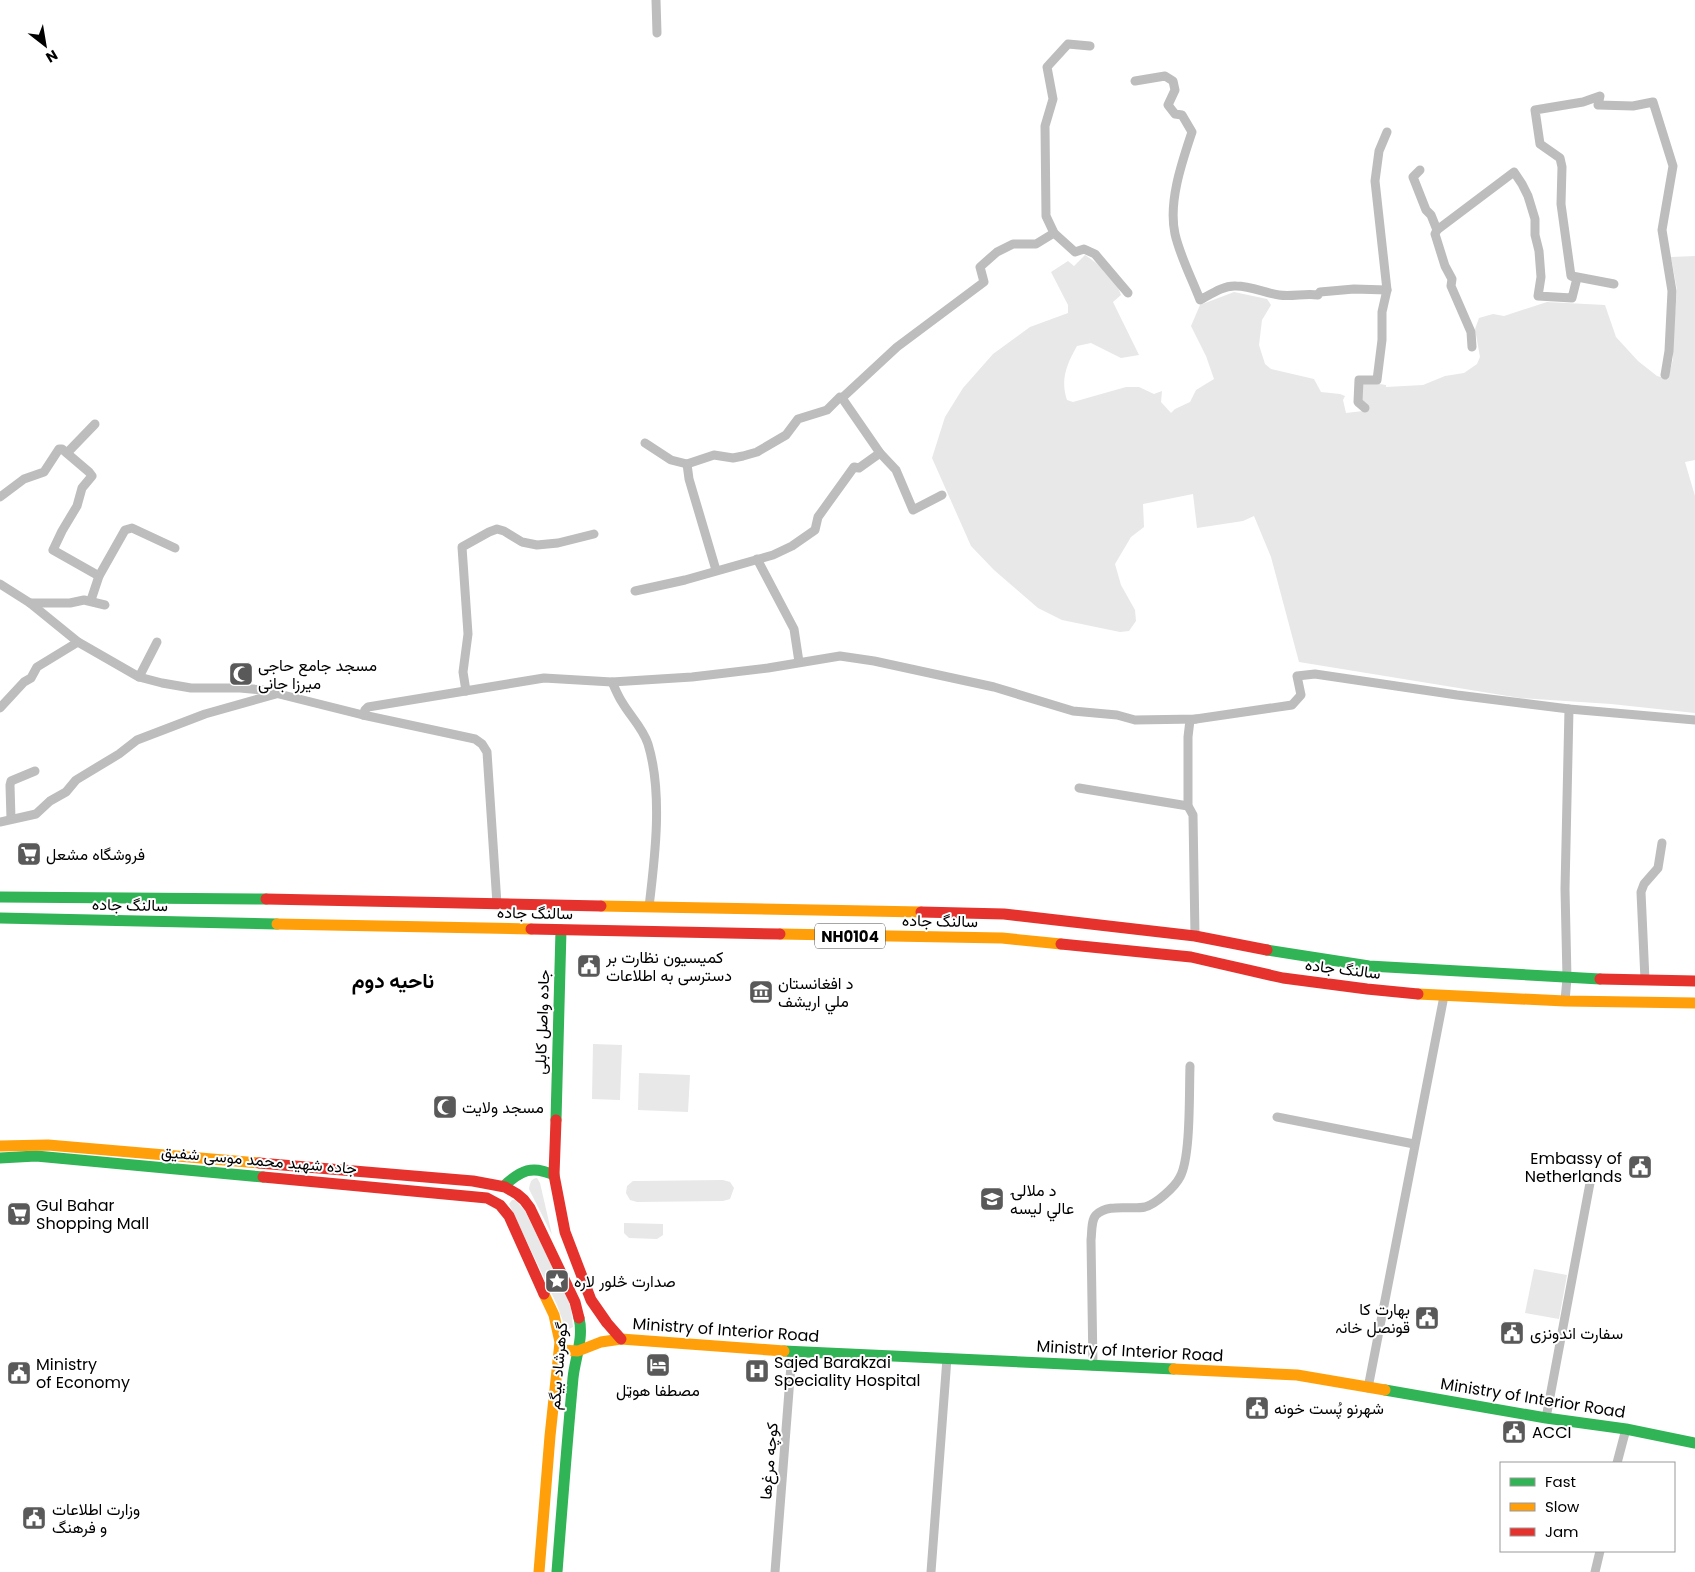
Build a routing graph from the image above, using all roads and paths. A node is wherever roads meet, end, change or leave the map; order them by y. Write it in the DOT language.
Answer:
graph roads {
  1 [pos="656,0"];
  2 [pos="657,33"];
  3 [pos="1090,46"];
  4 [pos="1135,81"];
  5 [pos="1387,132"];
  6 [pos="1420,170"];
  7 [pos="1437,230"];
  8 [pos="1054,233"];
  9 [pos="1571,276"];
  10 [pos="1614,284"];
  11 [pos="1387,290"];
  12 [pos="1128,293"];
  13 [pos="1472,347"];
  14 [pos="1665,375"];
  15 [pos="842,398"];
  16 [pos="1365,408"];
  17 [pos="95,424"];
  18 [pos="645,443"];
  19 [pos="67,453"];
  20 [pos="880,453"];
  21 [pos="686,464"];
  22 [pos="942,495"];
  23 [pos="0,497"];
  24 [pos="594,534"];
  25 [pos="175,548"];
  26 [pos="757,559"];
  27 [pos="716,570"];
  28 [pos="99,576"];
  29 [pos="0,584"];
  30 [pos="635,591"];
  31 [pos="91,600"];
  32 [pos="30,603"];
  33 [pos="105,605"];
  34 [pos="78,642"];
  35 [pos="157,642"];
  36 [pos="799,662"];
  37 [pos="139,676"];
  38 [pos="612,682"];
  39 [pos="466,691"];
  40 [pos="277,694"];
  41 [pos="0,708"];
  42 [pos="1568,709"];
  43 [pos="363,716"];
  44 [pos="1196,719"];
  45 [pos="1695,720"];
  46 [pos="35,770"];
  47 [pos="1079,788"];
  48 [pos="1188,806"];
  49 [pos="11,819"];
  50 [pos="0,822"];
  51 [pos="1662,843"];
  52 [pos="0,897"];
  53 [pos="497,904"];
  54 [pos="649,907"];
  55 [pos="0,918"];
  56 [pos="833,923"];
  57 [pos="561,930"];
  58 [pos="1195,936"];
  59 [pos="1567,978"];
  60 [pos="1645,980"];
  61 [pos="1695,981"];
  62 [pos="1444,996"];
  63 [pos="1565,1001"];
  64 [pos="1695,1003"];
  65 [pos="1190,1066"];
  66 [pos="1277,1118"];
  67 [pos="1414,1144"];
  68 [pos="0,1146"];
  69 [pos="0,1158"];
  70 [pos="554,1175"];
  71 [pos="1590,1182"];
  72 [pos="504,1186"];
  73 [pos="509,1216"];
  74 [pos="591,1300"];
  75 [pos="621,1339"];
  76 [pos="579,1347"];
  77 [pos="560,1350"];
  78 [pos="792,1352"];
  79 [pos="948,1358"];
  80 [pos="1093,1366"];
  81 [pos="1368,1388"];
  82 [pos="1546,1418"];
  83 [pos="1626,1429"];
  84 [pos="1695,1443"];
  85 [pos="1617,1462"];
  86 [pos="1600,1552"];
  87 [pos="539,1572"];
  88 [pos="557,1572"];
  89 [pos="775,1572"];
  90 [pos="931,1572"];
  91 [pos="1596,1572"];
  1 -- 2 [label="street"];
  3 -- 8 [label="street"];
  4 -- 11 [label="street"];
  5 -- 11 [label="street"];
  6 -- 7 [label="street"];
  7 -- 9 [label="street"];
  7 -- 13 [label="street"];
  8 -- 12 [label="street"];
  8 -- 15 [label="street"];
  9 -- 10 [label="street"];
  9 -- 14 [label="street"];
  11 -- 16 [label="street"];
  15 -- 20 [label="street"];
  15 -- 21 [label="street"];
  17 -- 19 [label="street"];
  18 -- 21 [label="street"];
  19 -- 23 [label="street"];
  19 -- 28 [label="street"];
  20 -- 22 [label="street"];
  20 -- 26 [label="street"];
  21 -- 27 [label="street"];
  24 -- 39 [label="street"];
  25 -- 28 [label="street"];
  26 -- 27 [label="street"];
  26 -- 36 [label="street"];
  27 -- 30 [label="street"];
  28 -- 31 [label="street"];
  29 -- 32 [label="street"];
  31 -- 32 [label="street"];
  31 -- 33 [label="street"];
  32 -- 34 [label="street"];
  34 -- 37 [label="street"];
  34 -- 41 [label="street"];
  35 -- 37 [label="street"];
  36 -- 38 [label="street"];
  36 -- 44 [label="street"];
  37 -- 40 [label="street"];
  38 -- 39 [label="street"];
  38 -- 54 [label="street"];
  39 -- 43 [label="street"];
  40 -- 43 [label="street"];
  40 -- 49 [label="street"];
  42 -- 44 [label="street"];
  42 -- 45 [label="street"];
  42 -- 59 [label="street"];
  43 -- 53 [label="street"];
  44 -- 48 [label="street"];
  46 -- 49 [label="street"];
  47 -- 48 [label="street"];
  48 -- 58 [label="street"];
  49 -- 50 [label="street"];
  51 -- 60 [label="street"];
  52 -- 53 [label="main road, سالنگ جاده / NH0104"];
  53 -- 54 [label="main road, سالنگ جاده / NH0104"];
  54 -- 56 [label="main road, سالنگ جاده / NH0104"];
  55 -- 57 [label="main road, سالنگ جاده / NH0104"];
  56 -- 57 [label="main road, سالنگ جاده / NH0104"];
  56 -- 58 [label="main road, سالنگ جاده / NH0104"];
  56 -- 62 [label="main road, سالنگ جاده / NH0104"];
  57 -- 70 [label="main road, جاده واصل کابلی"];
  58 -- 59 [label="main road, سالنگ جاده / NH0104"];
  59 -- 60 [label="main road, سالنگ جاده / NH0104"];
  59 -- 63 [label="street"];
  60 -- 61 [label="main road, سالنگ جاده / NH0104"];
  62 -- 63 [label="main road, سالنگ جاده / NH0104"];
  62 -- 67 [label="street"];
  63 -- 64 [label="main road, سالنگ جاده / NH0104"];
  65 -- 80 [label="street"];
  66 -- 67 [label="street"];
  67 -- 81 [label="street"];
  68 -- 72 [label="main road, جاده شهید محمد موسی شفیق"];
  69 -- 73 [label="main road, جاده شهید محمد موسی شفیق"];
  70 -- 72 [label="main road"];
  70 -- 74 [label="main road, جاده واصل کابلی"];
  71 -- 82 [label="street"];
  72 -- 76 [label="main road, گوهرشاد بیگم"];
  73 -- 77 [label="main road, گوهرشاد بیگم"];
  74 -- 75 [label="main road, جاده واصل کابلی"];
  74 -- 76 [label="main road"];
  75 -- 76 [label="main road, Ministry of Interior Road"];
  75 -- 78 [label="main road, Ministry of Interior Road"];
  76 -- 77 [label="main road, Ministry of Interior Road"];
  76 -- 88 [label="main road, گوهرشاد بیگم"];
  77 -- 87 [label="main road, گوهرشاد بیگم"];
  78 -- 79 [label="main road, Ministry of Interior Road"];
  78 -- 89 [label="street, کوچه مرغ‌ها"];
  79 -- 80 [label="main road, Ministry of Interior Road"];
  79 -- 90 [label="street"];
  80 -- 81 [label="main road, Ministry of Interior Road"];
  81 -- 82 [label="main road, Ministry of Interior Road"];
  82 -- 83 [label="main road, Ministry of Interior Road"];
  83 -- 84 [label="main road, Ministry of Interior Road"];
  83 -- 85 [label="street"];
  86 -- 91 [label="street"];
}
